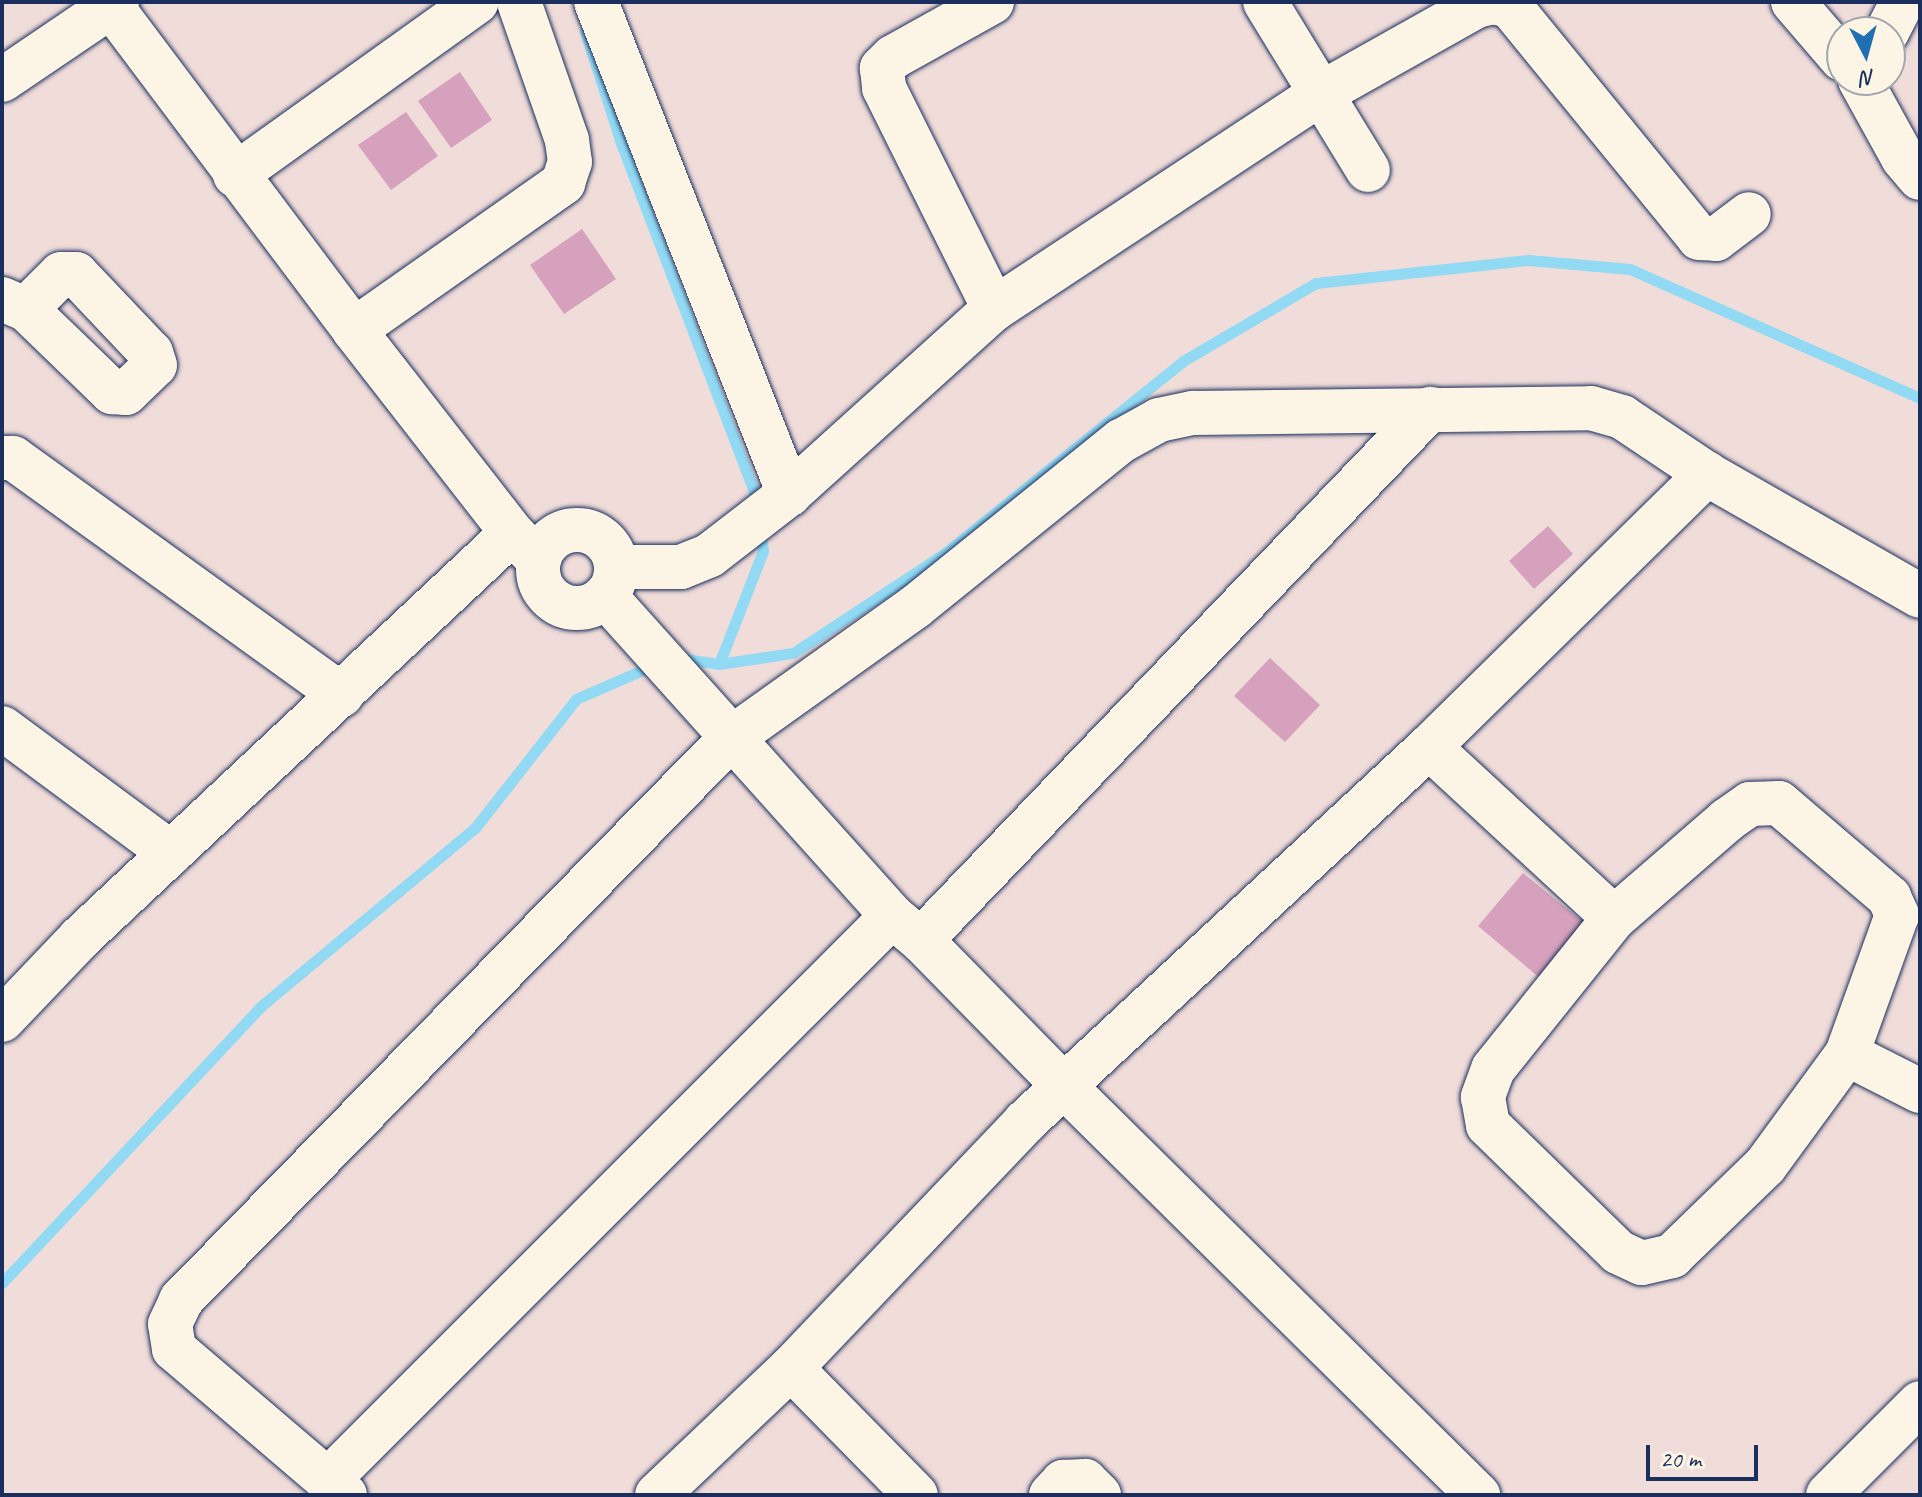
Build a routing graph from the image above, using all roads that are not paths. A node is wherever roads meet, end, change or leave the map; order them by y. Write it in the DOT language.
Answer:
graph roads {
  1 [pos="477,2"];
  2 [pos="519,2"];
  3 [pos="596,2"];
  4 [pos="992,2"];
  5 [pos="1265,2"];
  6 [pos="1793,2"];
  7 [pos="112,4"];
  8 [pos="1826,40"];
  9 [pos="2,80"];
  10 [pos="1320,94"];
  11 [pos="1869,96"];
  12 [pos="1368,170"];
  13 [pos="235,175"];
  14 [pos="1920,178"];
  15 [pos="1749,214"];
  16 [pos="994,309"];
  17 [pos="354,330"];
  18 [pos="1430,409"];
  19 [pos="2,458"];
  20 [pos="1707,474"];
  21 [pos="783,499"];
  22 [pos="525,547"];
  23 [pos="611,582"];
  24 [pos="1920,596"];
  25 [pos="342,695"];
  26 [pos="2,728"];
  27 [pos="730,739"];
  28 [pos="1429,747"];
  29 [pos="171,853"];
  30 [pos="1614,918"];
  31 [pos="907,928"];
  32 [pos="2,1020"];
  33 [pos="1847,1054"];
  34 [pos="1065,1087"];
  35 [pos="1920,1091"];
  36 [pos="791,1368"];
  37 [pos="1920,1403"];
  38 [pos="337,1487"];
  39 [pos="657,1495"];
  40 [pos="916,1495"];
  41 [pos="1051,1495"];
  42 [pos="1099,1495"];
  43 [pos="1478,1495"];
  44 [pos="1828,1495"];
  1 -- 13 [label="street"];
  2 -- 17 [label="street"];
  3 -- 21 [label="street"];
  4 -- 16 [label="street"];
  5 -- 10 [label="street"];
  6 -- 8 [label="street"];
  7 -- 9 [label="street"];
  7 -- 13 [label="street"];
  10 -- 12 [label="street"];
  10 -- 15 [label="street"];
  10 -- 16 [label="street"];
  11 -- 14 [label="street"];
  13 -- 17 [label="street"];
  16 -- 21 [label="street"];
  17 -- 22 [label="street"];
  18 -- 20 [label="street"];
  18 -- 27 [label="street"];
  18 -- 31 [label="street"];
  19 -- 25 [label="street"];
  20 -- 24 [label="street"];
  20 -- 28 [label="street"];
  21 -- 23 [label="street"];
  22 -- 23 [label="street"];
  22 -- 23 [label="street"];
  22 -- 25 [label="street"];
  23 -- 27 [label="street"];
  25 -- 29 [label="street"];
  26 -- 29 [label="street"];
  27 -- 31 [label="street"];
  27 -- 38 [label="street"];
  28 -- 30 [label="street"];
  28 -- 34 [label="street"];
  29 -- 32 [label="street"];
  30 -- 33 [label="street"];
  30 -- 33 [label="street"];
  31 -- 34 [label="street"];
  31 -- 38 [label="street"];
  33 -- 35 [label="street"];
  34 -- 36 [label="street"];
  34 -- 43 [label="street"];
  36 -- 39 [label="street"];
  36 -- 40 [label="street"];
  37 -- 44 [label="street"];
  41 -- 42 [label="street"];
}
